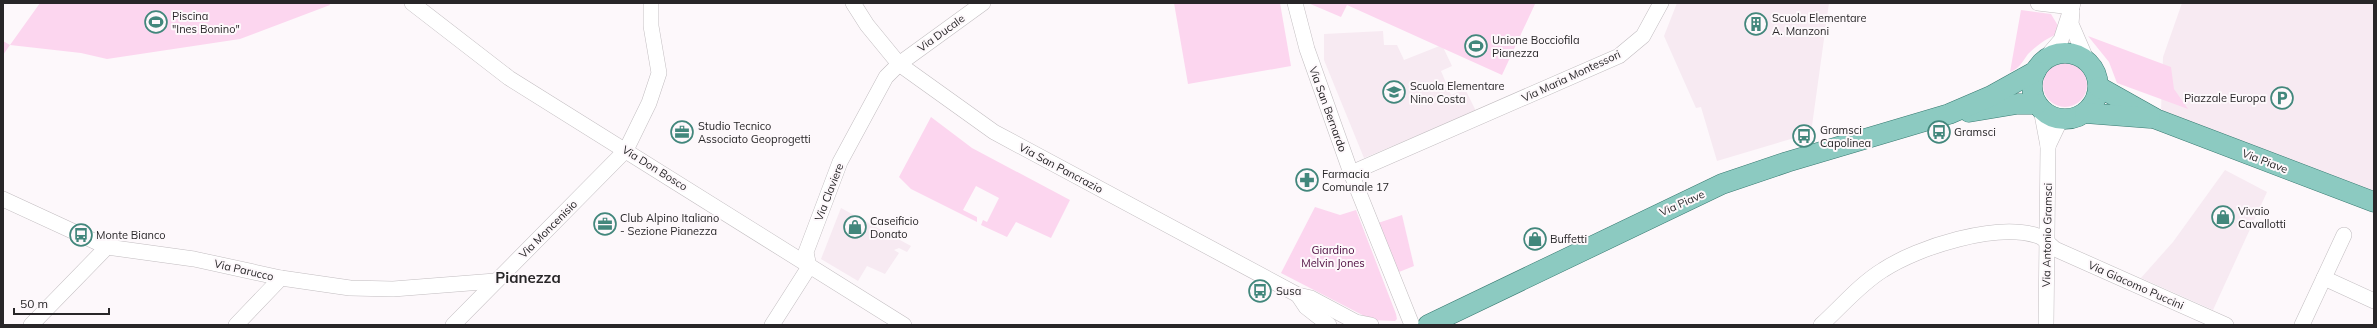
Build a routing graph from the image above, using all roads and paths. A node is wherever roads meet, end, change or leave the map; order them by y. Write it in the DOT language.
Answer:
graph roads {
  1 [pos="412,3"];
  2 [pos="651,3"];
  3 [pos="854,3"];
  4 [pos="983,3"];
  5 [pos="1295,3"];
  6 [pos="1661,3"];
  7 [pos="2038,3"];
  8 [pos="2072,5"];
  9 [pos="2087,61"];
  10 [pos="899,64"];
  11 [pos="2040,66"];
  12 [pos="2099,87"];
  13 [pos="2039,106"];
  14 [pos="2085,113"];
  15 [pos="1949,114"];
  16 [pos="2156,119"];
  17 [pos="2064,120"];
  18 [pos="2048,146"];
  19 [pos="626,150"];
  20 [pos="1352,173"];
  21 [pos="3,199"];
  22 [pos="2374,202"];
  23 [pos="2344,235"];
  24 [pos="2047,242"];
  25 [pos="107,247"];
  26 [pos="809,267"];
  27 [pos="281,278"];
  28 [pos="2324,278"];
  29 [pos="495,281"];
  30 [pos="1298,295"];
  31 [pos="2374,301"];
  32 [pos="1326,323"];
  33 [pos="1358,323"];
  34 [pos="31,325"];
  35 [pos="236,325"];
  36 [pos="453,325"];
  37 [pos="772,325"];
  38 [pos="904,325"];
  39 [pos="1371,325"];
  40 [pos="1412,325"];
  41 [pos="1428,325"];
  42 [pos="1821,325"];
  43 [pos="2046,325"];
  44 [pos="2226,325"];
  45 [pos="2302,325"];
  1 -- 19 [label="street, Via Don Bosco"];
  2 -- 19 [label="street, Via Moncenisio"];
  3 -- 10 [label="street, Via San Pancrazio"];
  4 -- 10 [label="street, Via Ducale"];
  5 -- 20 [label="street, Via San Bernardo"];
  6 -- 20 [label="street, Via Maria Montessori"];
  7 -- 8 [label="street"];
  8 -- 9 [label="street"];
  8 -- 11 [label="street"];
  9 -- 11 [label="main road"];
  9 -- 12 [label="main road"];
  10 -- 26 [label="street, Via Claviere"];
  10 -- 30 [label="street, Via San Pancrazio"];
  11 -- 13 [label="main road"];
  11 -- 15 [label="main road, Via Piave"];
  12 -- 14 [label="main road"];
  12 -- 16 [label="main road, Via Piave"];
  13 -- 15 [label="main road, Via Piave"];
  13 -- 17 [label="main road"];
  13 -- 18 [label="street, Via Antonio Gramsci"];
  14 -- 16 [label="main road, Via Piave"];
  14 -- 17 [label="main road"];
  15 -- 41 [label="main road, Via Piave"];
  16 -- 22 [label="main road, Via Piave"];
  17 -- 18 [label="street, Via Antonio Gramsci"];
  18 -- 24 [label="street, Via Antonio Gramsci"];
  19 -- 26 [label="street, Via Don Bosco"];
  19 -- 29 [label="street, Via Moncenisio"];
  20 -- 40 [label="street, Via San Bernardo"];
  21 -- 25 [label="street, Via Parucco"];
  23 -- 28 [label="street"];
  24 -- 42 [label="street, Via Giacomo Puccini"];
  24 -- 43 [label="street, Via Antonio Gramsci"];
  24 -- 44 [label="street, Via Giacomo Puccini"];
  25 -- 27 [label="street, Via Parucco"];
  25 -- 34 [label="street"];
  26 -- 37 [label="street"];
  26 -- 38 [label="street, Via Don Bosco"];
  27 -- 29 [label="street, Via Parucco"];
  27 -- 35 [label="street"];
  28 -- 31 [label="street"];
  28 -- 45 [label="street"];
  29 -- 36 [label="street, Via Moncenisio"];
  30 -- 32 [label="street"];
  30 -- 33 [label="street"];
  33 -- 39 [label="street"];
}
